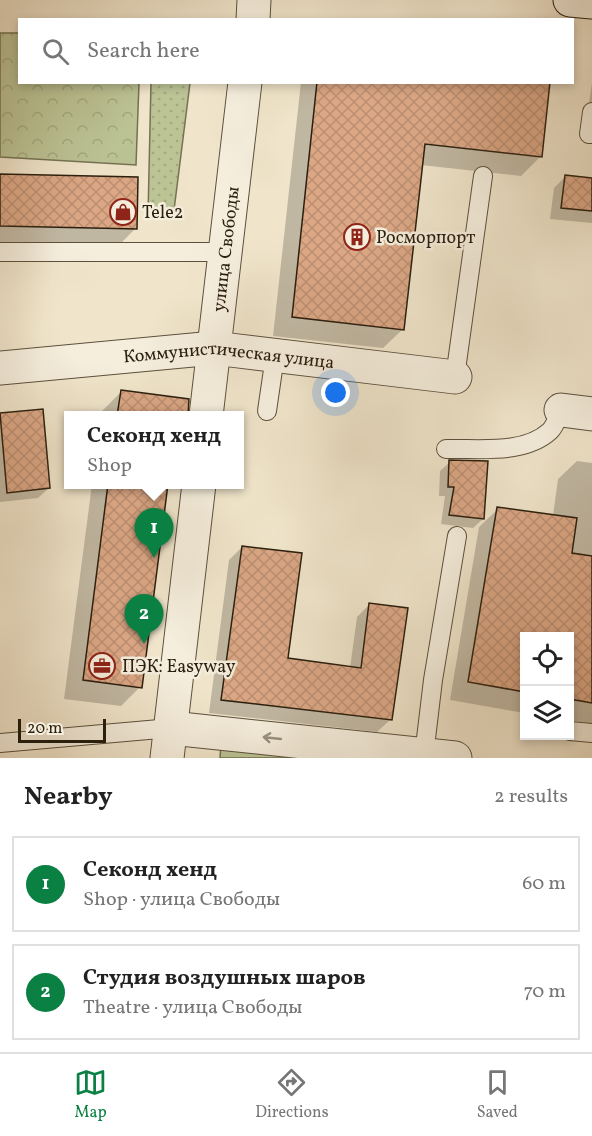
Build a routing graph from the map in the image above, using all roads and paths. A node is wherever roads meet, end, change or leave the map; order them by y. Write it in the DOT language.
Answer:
graph roads {
  1 [pos="254,0"];
  2 [pos="570,0"];
  3 [pos="592,2"];
  4 [pos="253,18"];
  5 [pos="245,84"];
  6 [pos="592,112"];
  7 [pos="592,134"];
  8 [pos="483,176"];
  9 [pos="0,252"];
  10 [pos="225,252"];
  11 [pos="214,348"];
  12 [pos="275,356"];
  13 [pos="0,368"];
  14 [pos="455,377"];
  15 [pos="207,411"];
  16 [pos="267,411"];
  17 [pos="576,412"];
  18 [pos="446,449"];
  19 [pos="198,489"];
  20 [pos="457,536"];
  21 [pos="574,731"];
  22 [pos="592,733"];
  23 [pos="0,743"];
  24 [pos="169,743"];
  25 [pos="440,756"];
  1 -- 4 [label="street"];
  2 -- 3 [label="street"];
  5 -- 10 [label="street, улица Свободы"];
  6 -- 7 [label="lane"];
  8 -- 14 [label="lane"];
  9 -- 10 [label="lane"];
  10 -- 11 [label="street, улица Свободы"];
  11 -- 12 [label="street, Коммунистическая улица"];
  11 -- 13 [label="street, Коммунистическая улица"];
  11 -- 15 [label="street, улица Свободы"];
  12 -- 14 [label="street, Коммунистическая улица"];
  12 -- 16 [label="lane"];
  17 -- 18 [label="lane"];
  19 -- 24 [label="street"];
  20 -- 25 [label="lane"];
  21 -- 22 [label="lane"];
  23 -- 24 [label="lane"];
  25 -- 24 [label="street, one-way"];
}
